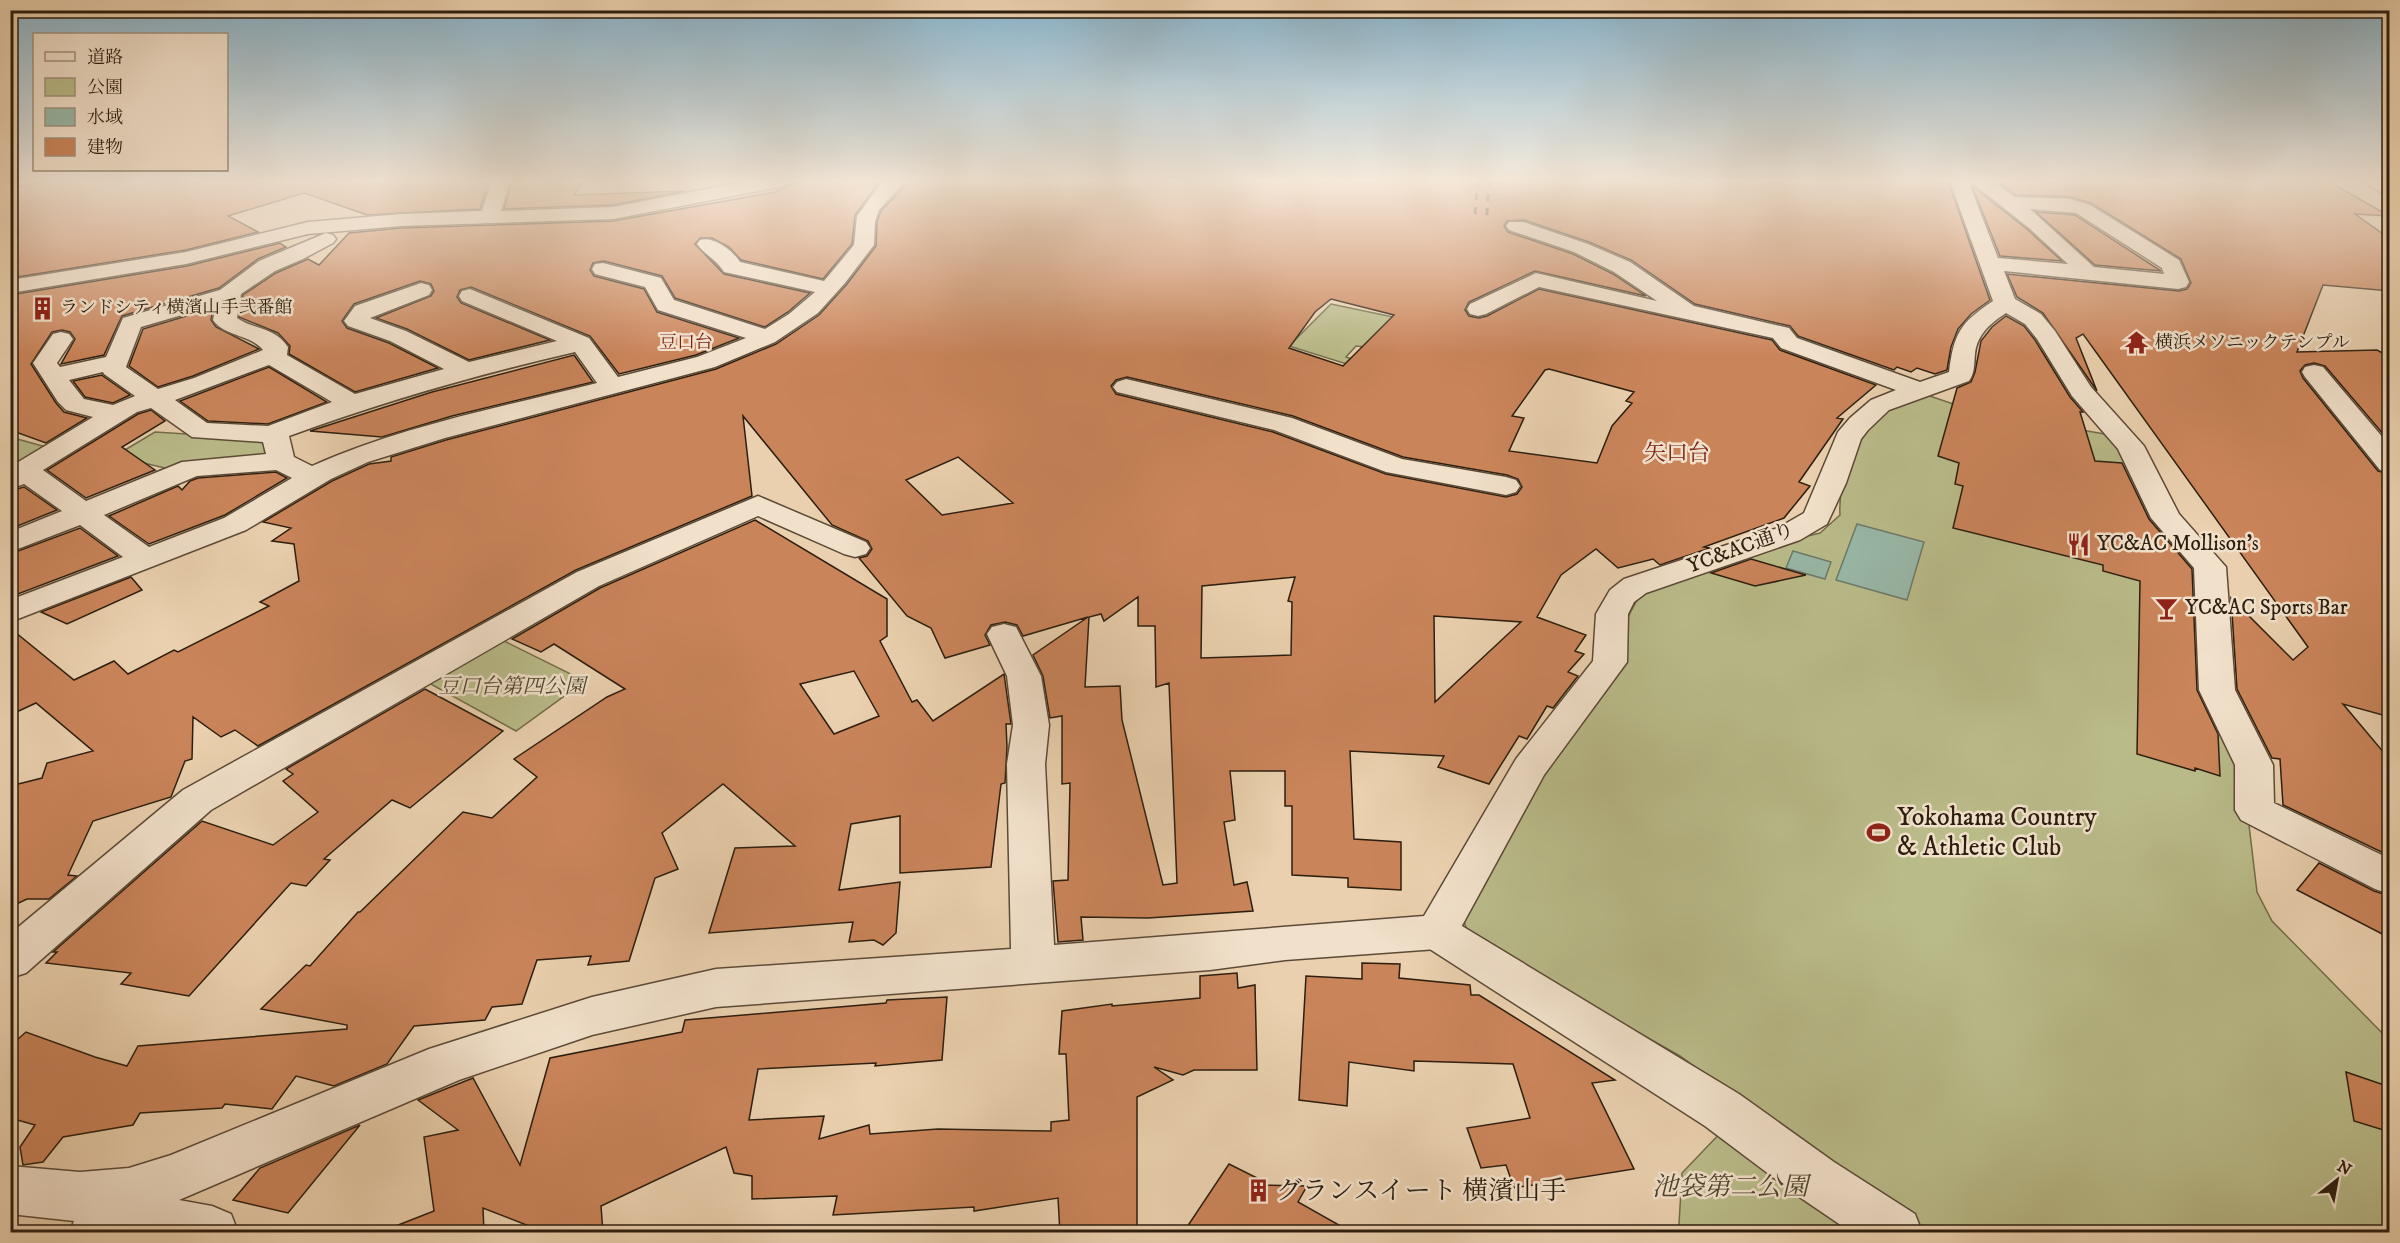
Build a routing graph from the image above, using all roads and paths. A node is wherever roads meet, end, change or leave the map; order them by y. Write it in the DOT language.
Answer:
graph roads {
  1 [pos="263,239"];
  2 [pos="865,239"];
  3 [pos="1554,239"];
  4 [pos="1980,239"];
  5 [pos="2055,239"];
  6 [pos="2130,239"];
  7 [pos="326,240"];
  8 [pos="707,244"];
  9 [pos="1989,263"];
  10 [pos="601,270"];
  11 [pos="2088,273"];
  12 [pos="10,287"];
  13 [pos="828,288"];
  14 [pos="421,290"];
  15 [pos="230,294"];
  16 [pos="470,296"];
  17 [pos="2005,303"];
  18 [pos="1478,309"];
  19 [pos="1686,311"];
  20 [pos="767,337"];
  21 [pos="61,339"];
  22 [pos="581,343"];
  23 [pos="275,354"];
  24 [pos="116,362"];
  25 [pos="466,370"];
  26 [pos="2314,372"];
  27 [pos="52,376"];
  28 [pos="611,385"];
  29 [pos="1126,387"];
  30 [pos="1921,391"];
  31 [pos="154,398"];
  32 [pos="353,404"];
  33 [pos="118,414"];
  34 [pos="278,448"];
  35 [pos="2390,464"];
  36 [pos="16,475"];
  37 [pos="313,478"];
  38 [pos="1506,486"];
  39 [pos="85,514"];
  40 [pos="10,543"];
  41 [pos="855,548"];
  42 [pos="146,559"];
  43 [pos="10,612"];
  44 [pos="1004,634"];
  45 [pos="2390,878"];
  46 [pos="1437,932"];
  47 [pos="10,960"];
  48 [pos="1033,963"];
  49 [pos="10,1190"];
  50 [pos="129,1193"];
  51 [pos="96,1233"];
  52 [pos="212,1233"];
  53 [pos="1896,1233"];
  1 -- 12 [label="street"];
  2 -- 13 [label="street"];
  3 -- 19 [label="street"];
  4 -- 9 [label="street"];
  5 -- 11 [label="street"];
  6 -- 11 [label="street"];
  7 -- 15 [label="street"];
  8 -- 13 [label="street"];
  9 -- 11 [label="street"];
  9 -- 17 [label="street"];
  10 -- 20 [label="street"];
  13 -- 20 [label="street"];
  14 -- 25 [label="street"];
  15 -- 23 [label="street"];
  15 -- 24 [label="street"];
  16 -- 22 [label="street"];
  17 -- 30 [label="street, YC&AC通り"];
  17 -- 45 [label="street"];
  18 -- 19 [label="street"];
  19 -- 30 [label="street"];
  20 -- 28 [label="street"];
  21 -- 27 [label="street"];
  22 -- 25 [label="street"];
  22 -- 28 [label="street"];
  23 -- 31 [label="street"];
  23 -- 32 [label="street"];
  24 -- 27 [label="street"];
  24 -- 31 [label="street"];
  25 -- 32 [label="street"];
  26 -- 35 [label="street"];
  27 -- 33 [label="street"];
  28 -- 37 [label="street"];
  29 -- 38 [label="street"];
  30 -- 46 [label="street, YC&AC通り"];
  31 -- 33 [label="street"];
  31 -- 34 [label="street"];
  32 -- 34 [label="street"];
  33 -- 36 [label="street"];
  34 -- 37 [label="street"];
  34 -- 39 [label="street"];
  36 -- 39 [label="street"];
  37 -- 42 [label="street"];
  39 -- 40 [label="street"];
  39 -- 42 [label="street"];
  41 -- 47 [label="street"];
  42 -- 43 [label="street"];
  44 -- 48 [label="street"];
  46 -- 48 [label="street"];
  46 -- 53 [label="street"];
  48 -- 50 [label="street"];
  49 -- 50 [label="street"];
  50 -- 51 [label="street"];
  50 -- 52 [label="street"];
}
